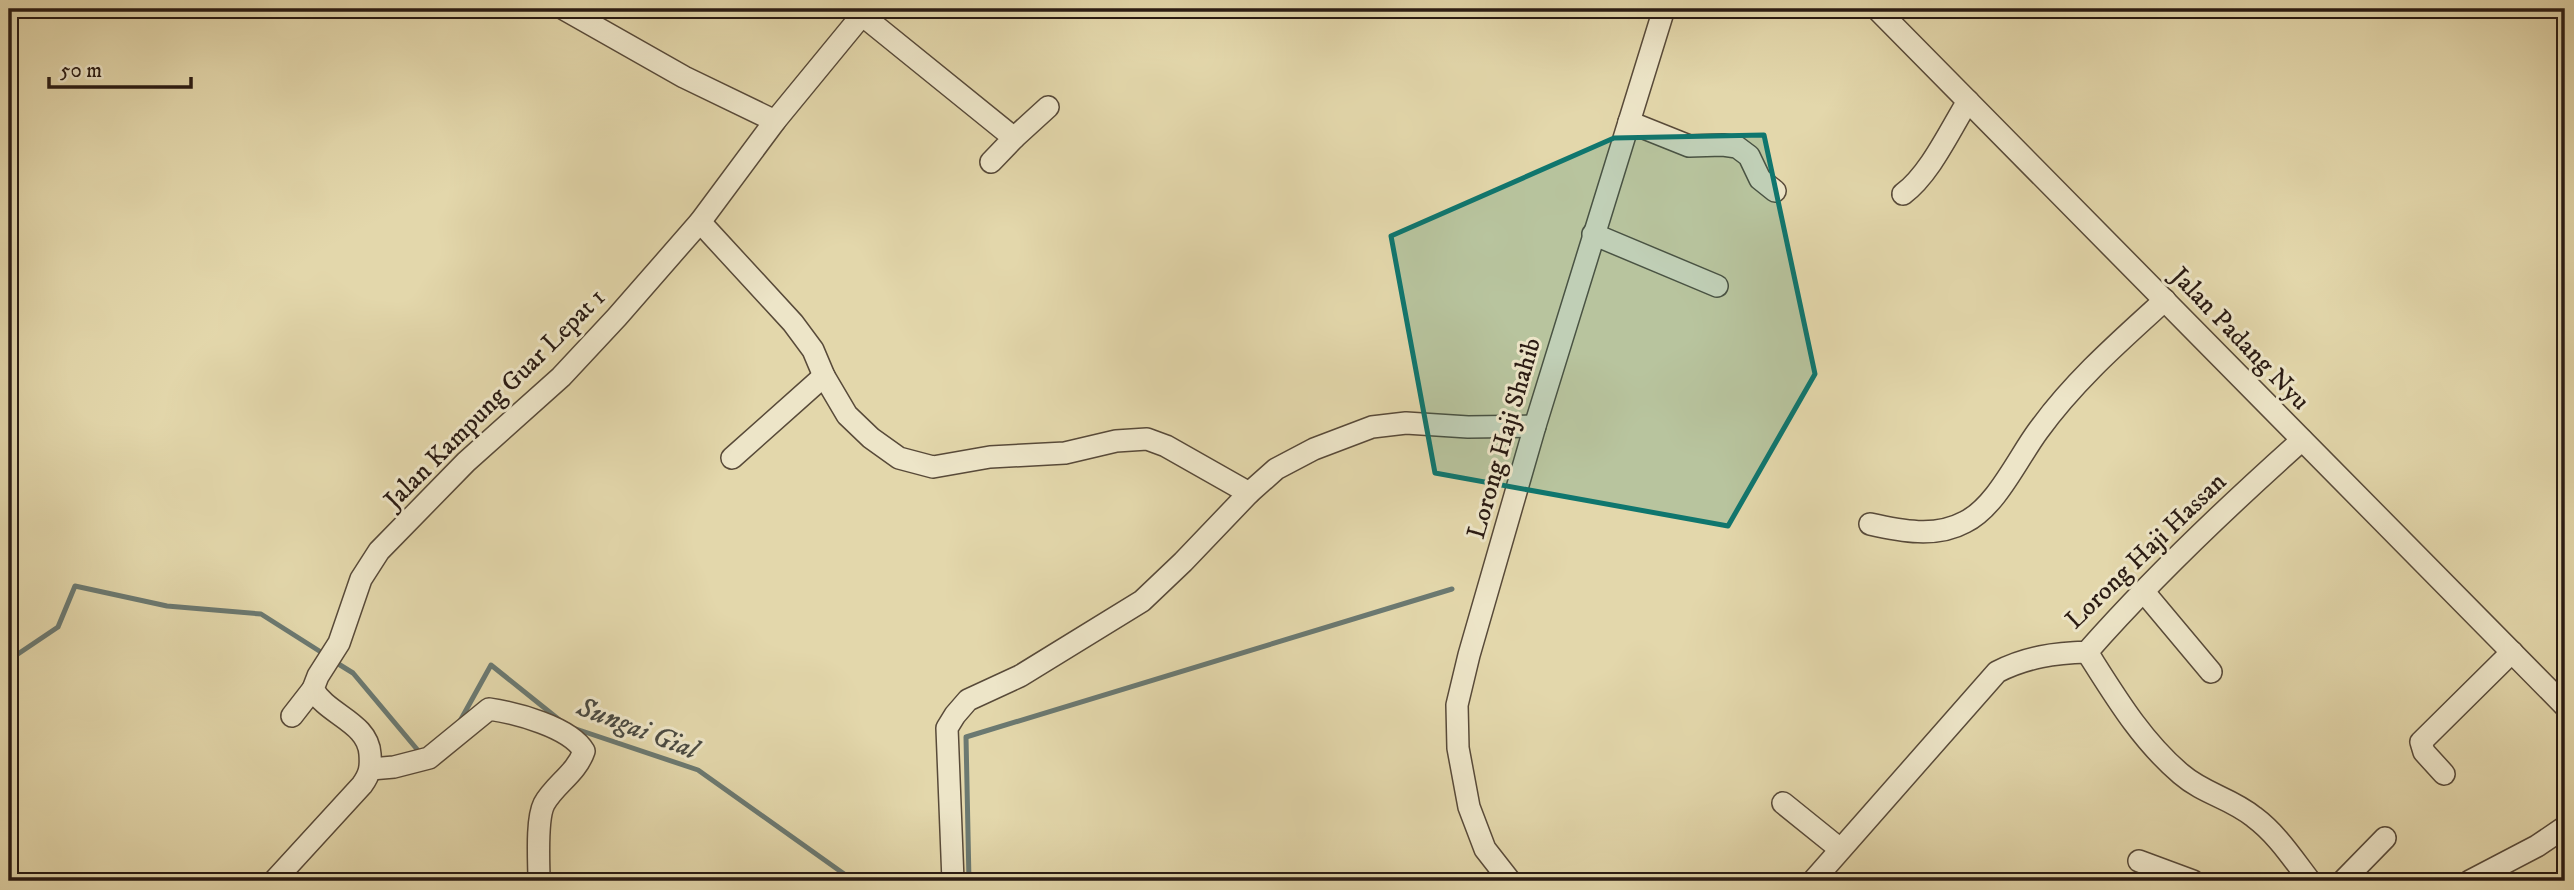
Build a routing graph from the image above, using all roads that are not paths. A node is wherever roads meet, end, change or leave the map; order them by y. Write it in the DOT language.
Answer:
graph roads {
  1 [pos="564,9"];
  2 [pos="1664,9"];
  3 [pos="1877,9"];
  4 [pos="865,12"];
  5 [pos="1968,101"];
  6 [pos="1048,107"];
  7 [pos="775,121"];
  8 [pos="1629,122"];
  9 [pos="1014,138"];
  10 [pos="991,162"];
  11 [pos="1775,191"];
  12 [pos="1903,194"];
  13 [pos="700,222"];
  14 [pos="1593,234"];
  15 [pos="1717,286"];
  16 [pos="2165,300"];
  17 [pos="824,376"];
  18 [pos="1535,426"];
  19 [pos="2302,440"];
  20 [pos="732,458"];
  21 [pos="1249,493"];
  22 [pos="1870,524"];
  23 [pos="2144,592"];
  24 [pos="2087,652"];
  25 [pos="2512,652"];
  26 [pos="2211,673"];
  27 [pos="313,690"];
  28 [pos="2565,706"];
  29 [pos="292,716"];
  30 [pos="371,769"];
  31 [pos="2444,774"];
  32 [pos="1783,803"];
  33 [pos="2565,827"];
  34 [pos="2385,838"];
  35 [pos="1840,849"];
  36 [pos="2139,861"];
  37 [pos="1823,878"];
  38 [pos="274,881"];
  39 [pos="539,881"];
  40 [pos="953,881"];
  41 [pos="1510,881"];
  42 [pos="2193,881"];
  43 [pos="2310,881"];
  44 [pos="2343,881"];
  45 [pos="2470,881"];
  1 -- 7 [label="street"];
  2 -- 8 [label="street, Lorong Haji Shahib"];
  3 -- 5 [label="street, Jalan Padang Nyu"];
  4 -- 7 [label="street, Jalan Kampung Guar Lepat 1"];
  4 -- 9 [label="street"];
  5 -- 12 [label="street"];
  5 -- 16 [label="street, Jalan Padang Nyu"];
  6 -- 9 [label="street"];
  7 -- 13 [label="street, Jalan Kampung Guar Lepat 1"];
  8 -- 11 [label="street"];
  8 -- 14 [label="street, Lorong Haji Shahib"];
  9 -- 10 [label="street"];
  13 -- 17 [label="street"];
  13 -- 27 [label="street, Jalan Kampung Guar Lepat 1"];
  14 -- 15 [label="street"];
  14 -- 18 [label="street, Lorong Haji Shahib"];
  16 -- 19 [label="street, Jalan Padang Nyu"];
  16 -- 22 [label="street"];
  17 -- 20 [label="street"];
  17 -- 21 [label="street"];
  18 -- 21 [label="street"];
  18 -- 41 [label="street, Lorong Haji Shahib"];
  19 -- 23 [label="street, Lorong Haji Hassan"];
  19 -- 25 [label="street, Jalan Padang Nyu"];
  21 -- 40 [label="street"];
  23 -- 24 [label="street, Lorong Haji Hassan"];
  23 -- 26 [label="street"];
  24 -- 35 [label="street, Lorong Haji Hassan"];
  24 -- 43 [label="street"];
  25 -- 28 [label="street, Jalan Padang Nyu"];
  25 -- 31 [label="street"];
  27 -- 29 [label="street, Jalan Kampung Guar Lepat 1"];
  27 -- 30 [label="street"];
  30 -- 38 [label="street"];
  30 -- 39 [label="street"];
  32 -- 35 [label="street"];
  33 -- 45 [label="street"];
  34 -- 44 [label="street"];
  35 -- 37 [label="street, Lorong Haji Hassan"];
  36 -- 42 [label="street"];
}
